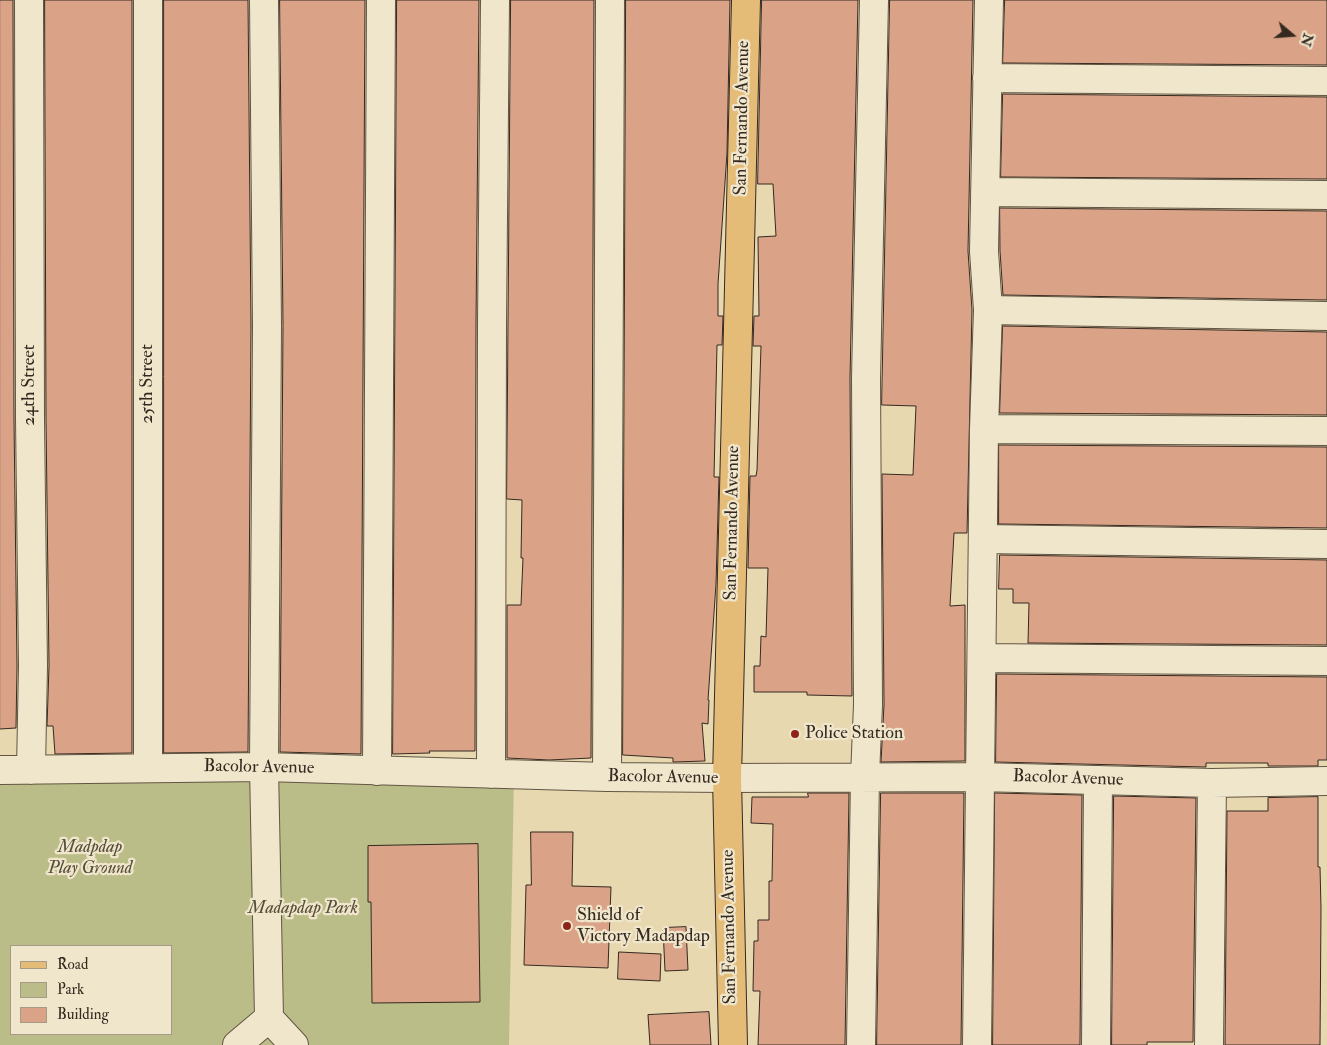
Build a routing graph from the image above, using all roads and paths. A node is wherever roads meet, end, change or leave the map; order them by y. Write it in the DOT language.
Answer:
graph roads {
  1 [pos="29,0"];
  2 [pos="148,0"];
  3 [pos="264,0"];
  4 [pos="381,0"];
  5 [pos="495,0"];
  6 [pos="610,0"];
  7 [pos="746,0"];
  8 [pos="874,0"];
  9 [pos="989,0"];
  10 [pos="987,78"];
  11 [pos="1327,81"];
  12 [pos="985,192"];
  13 [pos="1327,195"];
  14 [pos="988,310"];
  15 [pos="1327,316"];
  16 [pos="984,429"];
  17 [pos="1327,431"];
  18 [pos="984,539"];
  19 [pos="1327,544"];
  20 [pos="982,658"];
  21 [pos="1327,661"];
  22 [pos="148,768"];
  23 [pos="264,768"];
  24 [pos="0,770"];
  25 [pos="31,770"];
  26 [pos="377,771"];
  27 [pos="491,774"];
  28 [pos="865,776"];
  29 [pos="607,777"];
  30 [pos="980,777"];
  31 [pos="727,778"];
  32 [pos="1098,780"];
  33 [pos="1327,781"];
  34 [pos="1212,783"];
  35 [pos="268,1018"];
  36 [pos="237,1045"];
  37 [pos="294,1045"];
  38 [pos="733,1045"];
  39 [pos="861,1045"];
  40 [pos="977,1045"];
  41 [pos="1096,1045"];
  42 [pos="1209,1045"];
  1 -- 25 [label="street, 24th Street"];
  2 -- 22 [label="street, 25th Street"];
  3 -- 23 [label="street"];
  4 -- 26 [label="street"];
  5 -- 27 [label="street"];
  6 -- 29 [label="street"];
  7 -- 31 [label="main road, San Fernando Avenue"];
  8 -- 28 [label="street"];
  9 -- 10 [label="street"];
  10 -- 11 [label="street"];
  10 -- 12 [label="street"];
  12 -- 13 [label="street"];
  12 -- 14 [label="street"];
  14 -- 15 [label="street"];
  14 -- 16 [label="street"];
  16 -- 17 [label="street"];
  16 -- 18 [label="street"];
  18 -- 19 [label="street"];
  18 -- 20 [label="street"];
  20 -- 21 [label="street"];
  20 -- 30 [label="street"];
  22 -- 23 [label="street, Bacolor Avenue"];
  22 -- 25 [label="street, Bacolor Avenue"];
  23 -- 26 [label="street, Bacolor Avenue"];
  23 -- 35 [label="street"];
  24 -- 25 [label="street, Bacolor Avenue"];
  26 -- 27 [label="street, Bacolor Avenue"];
  27 -- 29 [label="street, Bacolor Avenue"];
  28 -- 30 [label="street, Bacolor Avenue"];
  28 -- 31 [label="street, Bacolor Avenue"];
  28 -- 39 [label="street"];
  29 -- 31 [label="street, Bacolor Avenue"];
  30 -- 32 [label="street, Bacolor Avenue"];
  30 -- 40 [label="street"];
  31 -- 38 [label="main road, San Fernando Avenue"];
  32 -- 34 [label="street, Bacolor Avenue"];
  32 -- 41 [label="street"];
  33 -- 34 [label="street, Bacolor Avenue"];
  34 -- 42 [label="street"];
  35 -- 36 [label="street"];
  35 -- 37 [label="street"];
}
